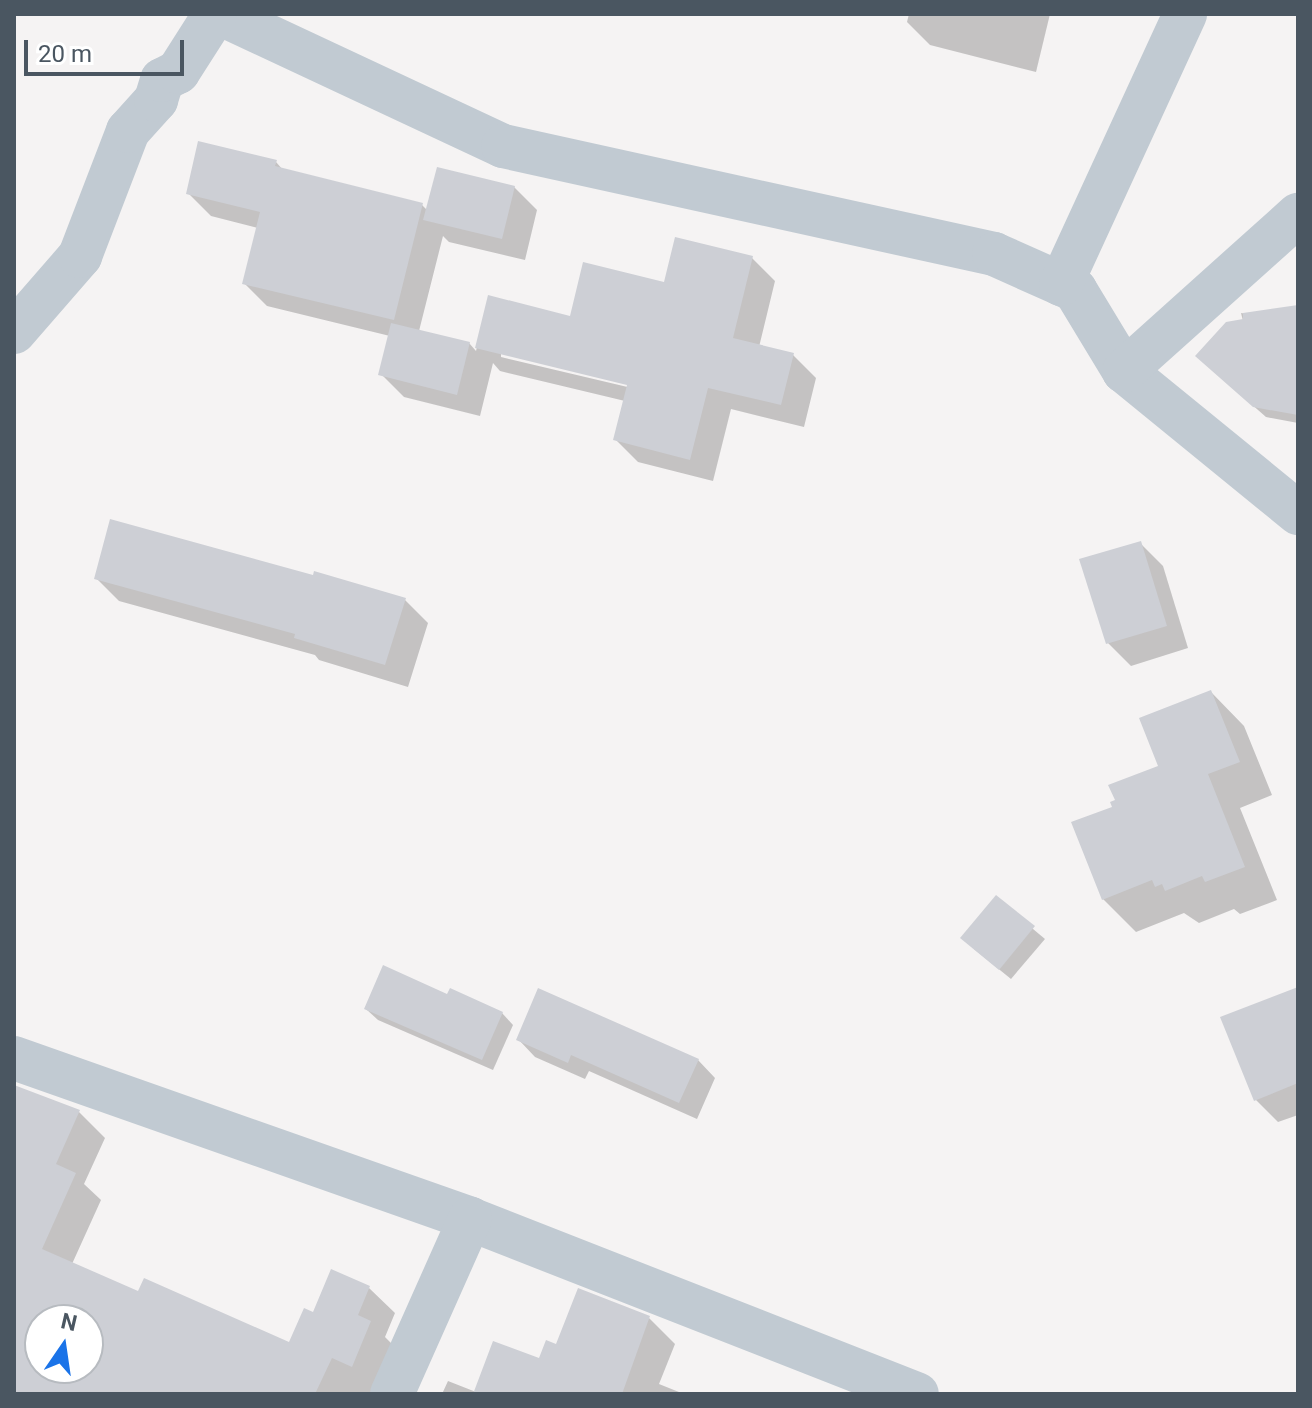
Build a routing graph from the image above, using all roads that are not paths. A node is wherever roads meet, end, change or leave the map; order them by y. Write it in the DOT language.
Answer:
graph roads {
  1 [pos="215,14"];
  2 [pos="221,14"];
  3 [pos="1185,14"];
  4 [pos="1298,215"];
  5 [pos="1061,284"];
  6 [pos="14,332"];
  7 [pos="1124,371"];
  8 [pos="1298,513"];
  9 [pos="14,1058"];
  10 [pos="470,1219"];
  11 [pos="392,1394"];
  12 [pos="917,1394"];
  1 -- 6 [label="street"];
  2 -- 5 [label="street"];
  3 -- 5 [label="street"];
  4 -- 7 [label="street"];
  5 -- 7 [label="street"];
  7 -- 8 [label="street"];
  9 -- 10 [label="street"];
  10 -- 11 [label="street"];
  10 -- 12 [label="street"];
}
